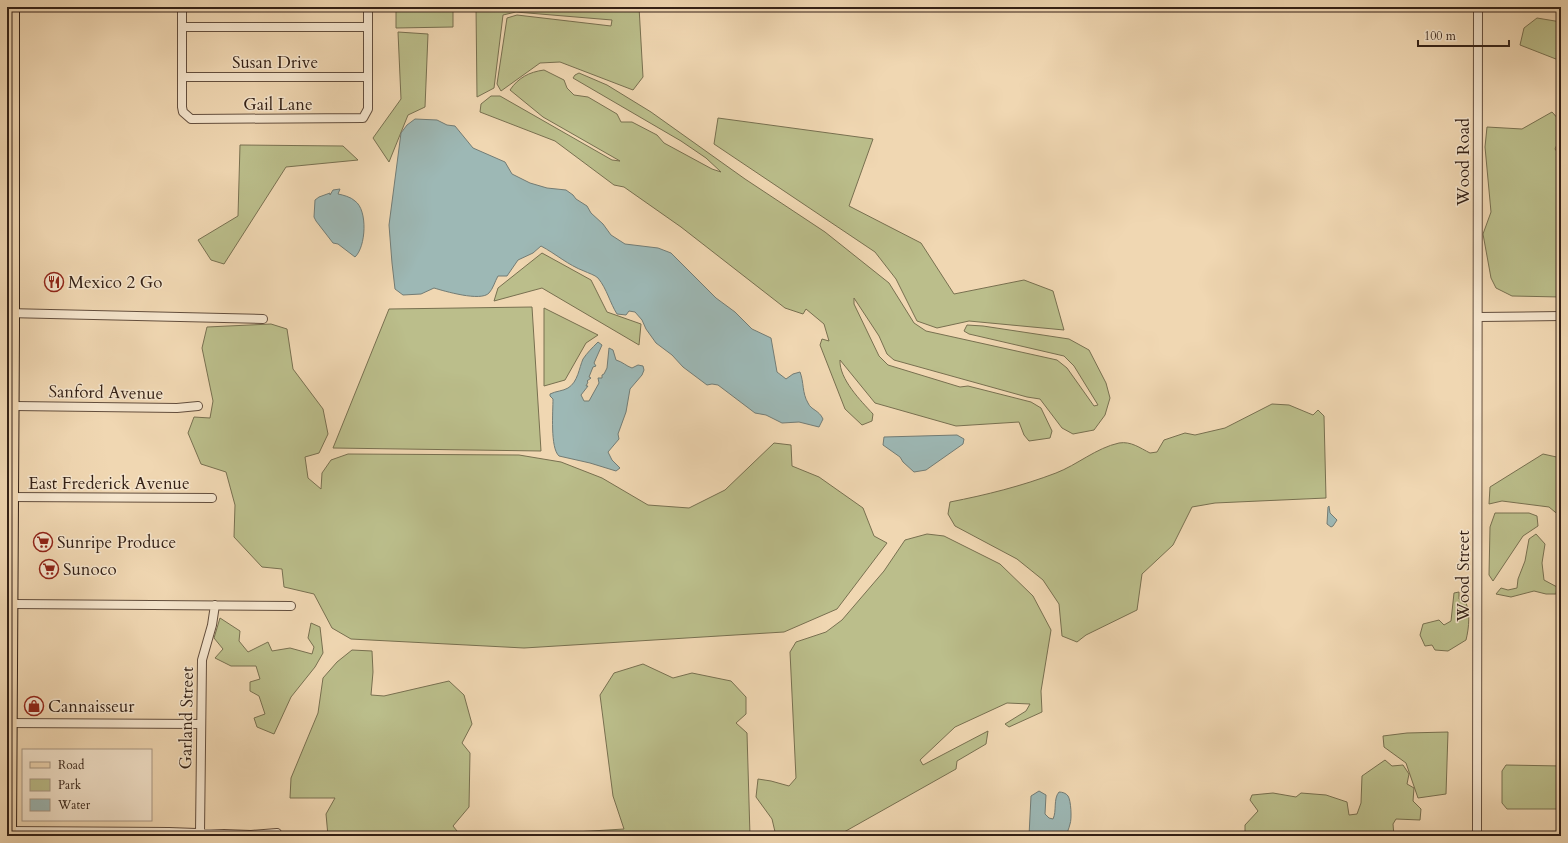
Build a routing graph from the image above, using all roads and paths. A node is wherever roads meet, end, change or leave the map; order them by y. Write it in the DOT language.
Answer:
graph roads {
  1 [pos="14,7"];
  2 [pos="182,7"];
  3 [pos="368,7"];
  4 [pos="1478,7"];
  5 [pos="182,27"];
  6 [pos="368,27"];
  7 [pos="182,77"];
  8 [pos="368,77"];
  9 [pos="11,136"];
  10 [pos="11,224"];
  11 [pos="10,313"];
  12 [pos="1561,316"];
  13 [pos="1479,317"];
  14 [pos="263,319"];
  15 [pos="14,406"];
  16 [pos="198,406"];
  17 [pos="10,497"];
  18 [pos="212,498"];
  19 [pos="12,604"];
  20 [pos="215,605"];
  21 [pos="291,606"];
  22 [pos="9,723"];
  23 [pos="201,724"];
  24 [pos="9,815"];
  25 [pos="200,833"];
  26 [pos="277,833"];
  27 [pos="11,834"];
  28 [pos="93,834"];
  29 [pos="169,834"];
  30 [pos="1477,836"];
  1 -- 9 [label="main road"];
  2 -- 5 [label="street"];
  3 -- 6 [label="street"];
  4 -- 13 [label="street, Wood Road"];
  5 -- 6 [label="street"];
  5 -- 7 [label="street"];
  6 -- 8 [label="street"];
  7 -- 8 [label="street, Susan Drive"];
  7 -- 8 [label="street, Gail Lane"];
  9 -- 10 [label="main road"];
  10 -- 11 [label="main road"];
  11 -- 14 [label="street"];
  11 -- 15 [label="main road"];
  12 -- 13 [label="street"];
  13 -- 30 [label="street, Wood Street"];
  15 -- 16 [label="street, Sanford Avenue"];
  15 -- 17 [label="main road"];
  17 -- 18 [label="street, East Frederick Avenue"];
  17 -- 19 [label="main road"];
  19 -- 20 [label="street"];
  19 -- 22 [label="main road"];
  20 -- 21 [label="street"];
  20 -- 23 [label="street, Garland Street"];
  22 -- 23 [label="street"];
  22 -- 24 [label="main road"];
  23 -- 25 [label="street, Garland Street"];
  24 -- 27 [label="main road"];
  25 -- 26 [label="street"];
  25 -- 29 [label="street"];
  27 -- 28 [label="street"];
  28 -- 29 [label="street"];
}
